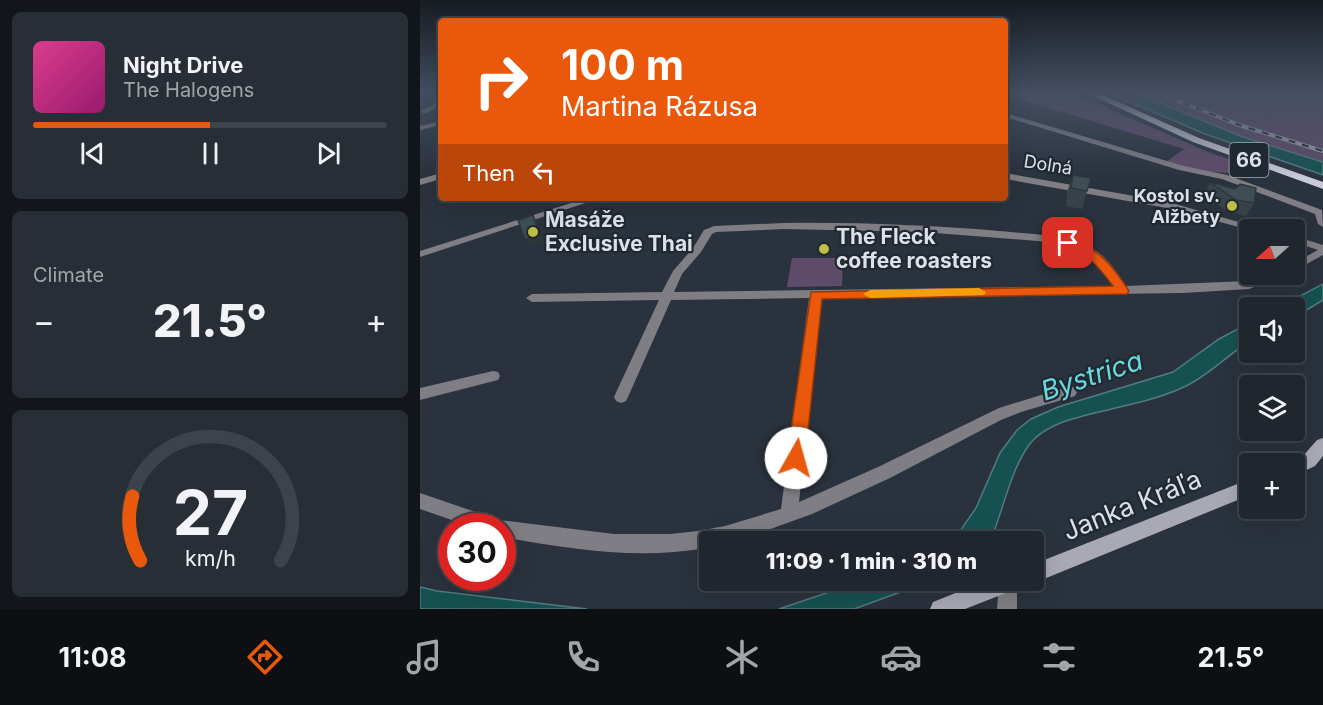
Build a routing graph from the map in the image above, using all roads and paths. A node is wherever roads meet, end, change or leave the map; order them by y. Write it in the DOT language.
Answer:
graph roads {
  1 [pos="1026,121"];
  2 [pos="1156,121"];
  3 [pos="438,124"];
  4 [pos="420,128"];
  5 [pos="438,177"];
  6 [pos="1008,178"];
  7 [pos="420,182"];
  8 [pos="1323,186"];
  9 [pos="587,201"];
  10 [pos="1239,224"];
  11 [pos="1323,224"];
  12 [pos="1305,243"];
  13 [pos="1323,250"];
  14 [pos="420,254"];
  15 [pos="1305,261"];
  16 [pos="1249,285"];
  17 [pos="1123,291"];
  18 [pos="815,295"];
  19 [pos="667,296"];
  20 [pos="532,298"];
  21 [pos="493,376"];
  22 [pos="1070,392"];
  23 [pos="420,394"];
  24 [pos="621,397"];
  25 [pos="1323,446"];
  26 [pos="1305,463"];
  27 [pos="1239,491"];
  28 [pos="420,501"];
  29 [pos="455,513"];
  30 [pos="789,513"];
  31 [pos="516,530"];
  32 [pos="1044,569"];
  33 [pos="987,591"];
  34 [pos="1010,591"];
  35 [pos="940,609"];
  36 [pos="1007,609"];
  1 -- 11 [label="street"];
  2 -- 8 [label="main road, 66"];
  3 -- 4 [label="street"];
  5 -- 7 [label="street"];
  6 -- 10 [label="street, Dolná"];
  9 -- 14 [label="street"];
  12 -- 13 [label="street"];
  13 -- 15 [label="street"];
  16 -- 17 [label="street"];
  17 -- 18 [label="street"];
  17 -- 19 [label="street"];
  18 -- 19 [label="street"];
  18 -- 30 [label="street"];
  19 -- 20 [label="street"];
  19 -- 24 [label="street"];
  21 -- 23 [label="street"];
  22 -- 30 [label="street"];
  25 -- 26 [label="street"];
  27 -- 32 [label="street, Janka Kráľa"];
  28 -- 29 [label="street"];
  30 -- 31 [label="street"];
  33 -- 35 [label="street"];
  34 -- 36 [label="street"];
}
